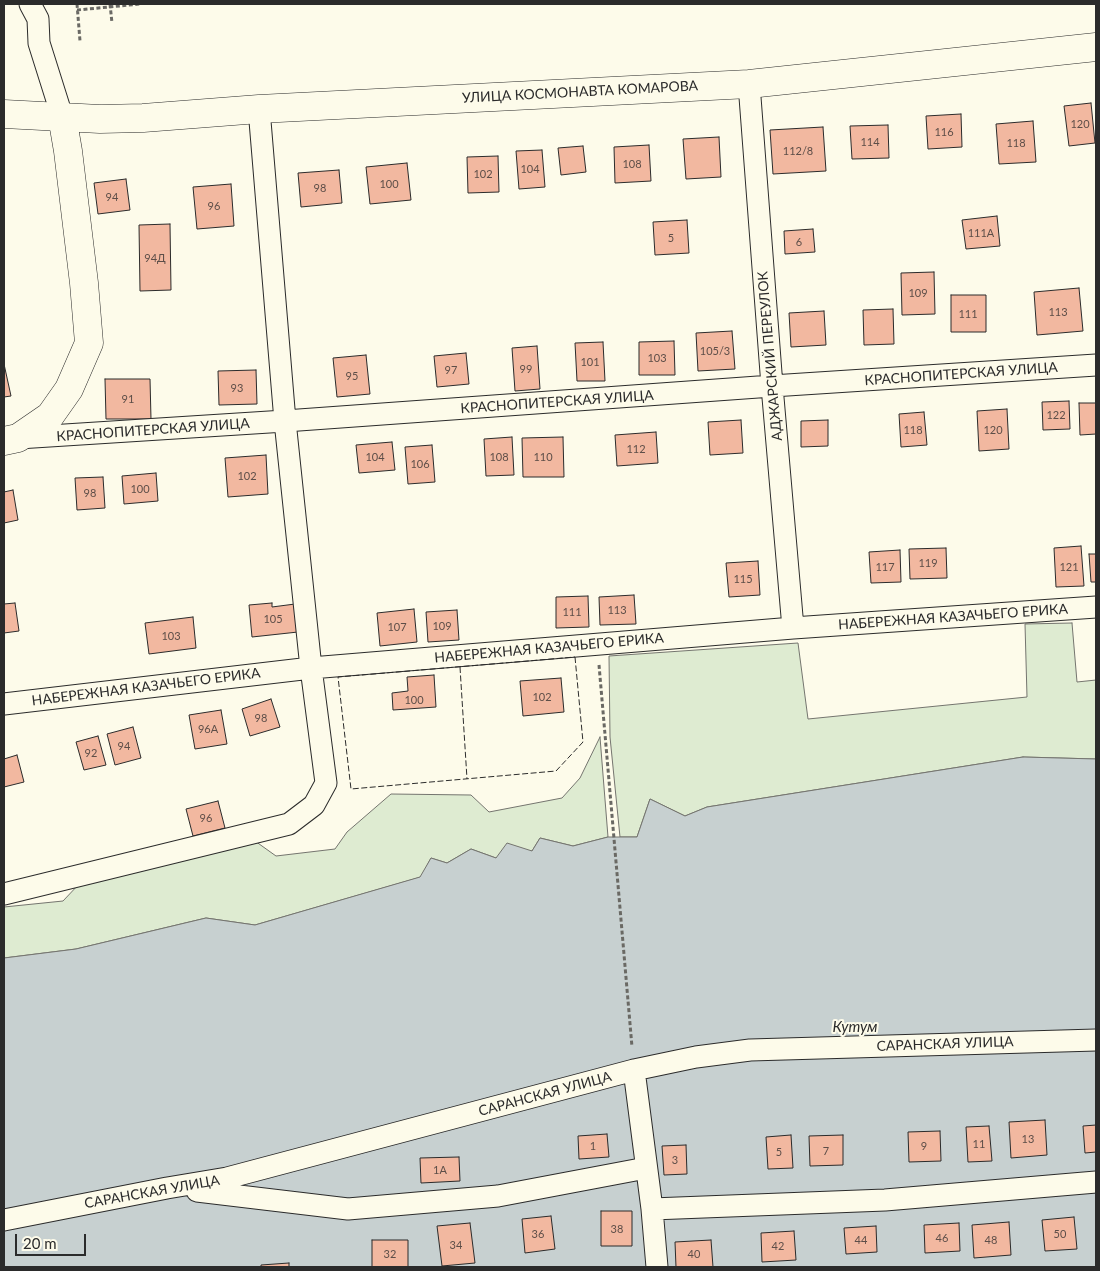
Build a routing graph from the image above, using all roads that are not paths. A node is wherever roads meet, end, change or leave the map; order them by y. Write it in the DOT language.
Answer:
graph roads {
  1 [pos="39,9"];
  2 [pos="1096,47"];
  3 [pos="748,84"];
  4 [pos="259,109"];
  5 [pos="4,114"];
  6 [pos="62,116"];
  7 [pos="1096,365"];
  8 [pos="772,386"];
  9 [pos="285,421"];
  10 [pos="11,440"];
  11 [pos="1096,608"];
  12 [pos="793,628"];
  13 [pos="311,668"];
  14 [pos="4,704"];
  15 [pos="4,894"];
  16 [pos="1096,1040"];
  17 [pos="634,1070"];
  18 [pos="646,1168"];
  19 [pos="1096,1182"];
  20 [pos="167,1188"];
  21 [pos="652,1210"];
  22 [pos="4,1220"];
  23 [pos="657,1267"];
  1 -- 6 [label="street"];
  2 -- 3 [label="main road, УЛИЦА КОСМОНАВТА КОМАРОВА"];
  3 -- 4 [label="main road, УЛИЦА КОСМОНАВТА КОМАРОВА"];
  3 -- 8 [label="street, АДЖАРСКИЙ ПЕРЕУЛОК"];
  4 -- 6 [label="main road, УЛИЦА КОСМОНАВТА КОМАРОВА"];
  4 -- 9 [label="street"];
  5 -- 6 [label="main road, УЛИЦА КОСМОНАВТА КОМАРОВА"];
  6 -- 10 [label="main road, КРАСНОПИТЕРСКАЯ УЛИЦА"];
  7 -- 8 [label="street, КРАСНОПИТЕРСКАЯ УЛИЦА"];
  8 -- 9 [label="street, КРАСНОПИТЕРСКАЯ УЛИЦА"];
  8 -- 12 [label="street, АДЖАРСКИЙ ПЕРЕУЛОК"];
  9 -- 10 [label="street, КРАСНОПИТЕРСКАЯ УЛИЦА"];
  9 -- 13 [label="street"];
  11 -- 12 [label="street, НАБЕРЕЖНАЯ КАЗАЧЬЕГО ЕРИКА"];
  12 -- 13 [label="street, НАБЕРЕЖНАЯ КАЗАЧЬЕГО ЕРИКА"];
  13 -- 14 [label="street, НАБЕРЕЖНАЯ КАЗАЧЬЕГО ЕРИКА"];
  13 -- 15 [label="street"];
  16 -- 17 [label="street, САРАНСКАЯ УЛИЦА"];
  17 -- 18 [label="street"];
  17 -- 20 [label="street, САРАНСКАЯ УЛИЦА"];
  18 -- 20 [label="street"];
  18 -- 21 [label="street"];
  19 -- 21 [label="street"];
  20 -- 22 [label="street, САРАНСКАЯ УЛИЦА"];
  21 -- 23 [label="street"];
}
